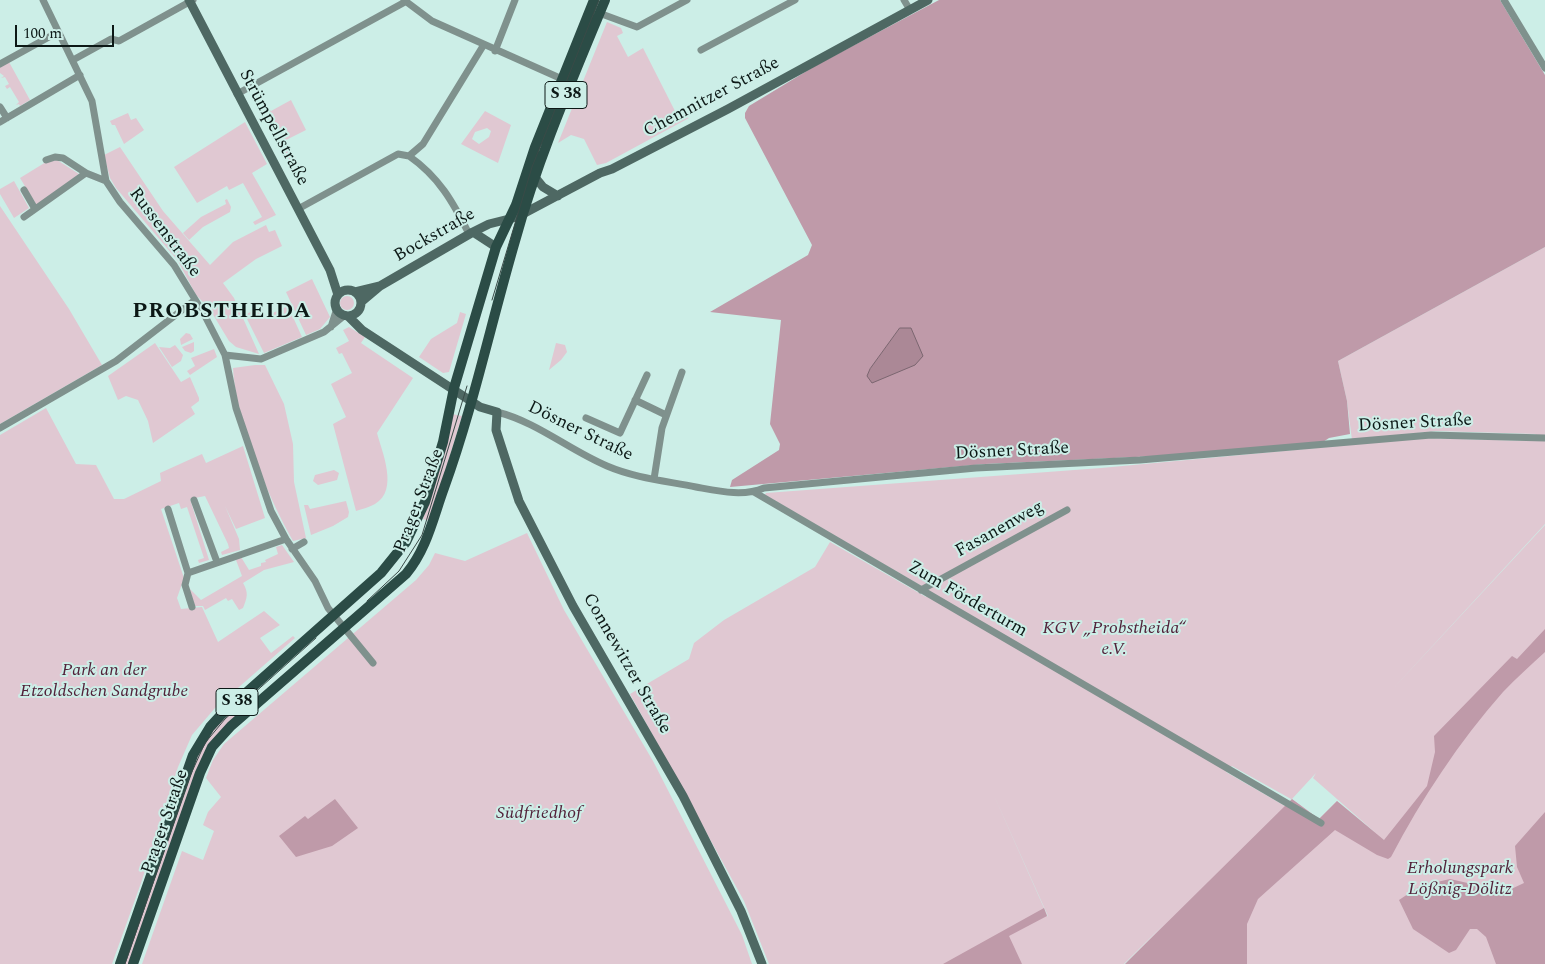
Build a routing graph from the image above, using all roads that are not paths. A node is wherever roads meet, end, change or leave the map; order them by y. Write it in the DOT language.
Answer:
graph roads {
  1 [pos="43,0"];
  2 [pos="516,0"];
  3 [pos="594,0"];
  4 [pos="604,0"];
  5 [pos="687,0"];
  6 [pos="795,0"];
  7 [pos="904,0"];
  8 [pos="928,0"];
  9 [pos="1504,0"];
  10 [pos="190,1"];
  11 [pos="404,1"];
  12 [pos="910,10"];
  13 [pos="599,13"];
  14 [pos="58,32"];
  15 [pos="483,46"];
  16 [pos="495,50"];
  17 [pos="702,50"];
  18 [pos="73,60"];
  19 [pos="0,64"];
  20 [pos="1545,68"];
  21 [pos="80,75"];
  22 [pos="562,78"];
  23 [pos="237,94"];
  24 [pos="0,107"];
  25 [pos="3,120"];
  26 [pos="409,156"];
  27 [pos="46,160"];
  28 [pos="86,173"];
  29 [pos="534,176"];
  30 [pos="106,181"];
  31 [pos="24,190"];
  32 [pos="558,196"];
  33 [pos="35,209"];
  34 [pos="298,209"];
  35 [pos="523,214"];
  36 [pos="24,217"];
  37 [pos="508,219"];
  38 [pos="471,233"];
  39 [pos="496,247"];
  40 [pos="330,270"];
  41 [pos="380,286"];
  42 [pos="351,291"];
  43 [pos="338,295"];
  44 [pos="195,300"];
  45 [pos="361,302"];
  46 [pos="337,308"];
  47 [pos="357,312"];
  48 [pos="346,315"];
  49 [pos="330,328"];
  50 [pos="362,330"];
  51 [pos="226,355"];
  52 [pos="682,372"];
  53 [pos="648,375"];
  54 [pos="458,391"];
  55 [pos="472,400"];
  56 [pos="636,400"];
  57 [pos="497,412"];
  58 [pos="666,416"];
  59 [pos="586,418"];
  60 [pos="0,428"];
  61 [pos="1545,438"];
  62 [pos="654,479"];
  63 [pos="754,492"];
  64 [pos="194,500"];
  65 [pos="168,509"];
  66 [pos="1067,510"];
  67 [pos="286,539"];
  68 [pos="304,542"];
  69 [pos="292,549"];
  70 [pos="217,562"];
  71 [pos="188,573"];
  72 [pos="920,590"];
  73 [pos="192,607"];
  74 [pos="334,615"];
  75 [pos="344,628"];
  76 [pos="373,663"];
  77 [pos="1320,823"];
  78 [pos="120,964"];
  79 [pos="132,964"];
  80 [pos="762,964"];
  1 -- 14 [label="street, Russenstraße"];
  2 -- 16 [label="street"];
  3 -- 22 [label="main road, Prager Straße"];
  4 -- 13 [label="main road, Prager Straße"];
  5 -- 13 [label="street"];
  6 -- 17 [label="street"];
  7 -- 12 [label="street"];
  8 -- 12 [label="street, Chemnitzer Straße"];
  9 -- 20 [label="street"];
  10 -- 18 [label="street"];
  10 -- 23 [label="street, Strümpellstraße"];
  11 -- 15 [label="street"];
  11 -- 23 [label="street"];
  12 -- 32 [label="street, Chemnitzer Straße"];
  13 -- 29 [label="main road, Prager Straße / S 38"];
  14 -- 18 [label="street, Russenstraße"];
  14 -- 19 [label="street"];
  15 -- 16 [label="street"];
  15 -- 26 [label="street"];
  16 -- 22 [label="street"];
  18 -- 21 [label="street, Russenstraße"];
  21 -- 25 [label="street"];
  21 -- 30 [label="street, Russenstraße"];
  22 -- 37 [label="main road, Prager Straße / S 38"];
  23 -- 34 [label="street, Strümpellstraße"];
  24 -- 25 [label="street"];
  26 -- 34 [label="street"];
  26 -- 38 [label="street"];
  27 -- 28 [label="street"];
  28 -- 30 [label="street"];
  28 -- 33 [label="street"];
  29 -- 32 [label="street"];
  29 -- 35 [label="main road, Prager Straße / S 38"];
  30 -- 44 [label="street, Russenstraße"];
  31 -- 33 [label="street"];
  32 -- 35 [label="street, Chemnitzer Straße"];
  33 -- 36 [label="street"];
  34 -- 40 [label="street, Strümpellstraße"];
  35 -- 37 [label="street, Chemnitzer Straße"];
  35 -- 55 [label="main road, Prager Straße / S 38"];
  37 -- 38 [label="street, Bockstraße"];
  37 -- 39 [label="main road, Prager Straße / S 38"];
  38 -- 39 [label="street"];
  38 -- 41 [label="street, Bockstraße"];
  39 -- 54 [label="main road, Prager Straße / S 38"];
  40 -- 42 [label="street, Strümpellstraße"];
  40 -- 43 [label="street, Strümpellstraße"];
  41 -- 42 [label="street, Bockstraße"];
  41 -- 45 [label="street, Bockstraße"];
  42 -- 43 [label="street"];
  42 -- 45 [label="street"];
  43 -- 46 [label="street"];
  44 -- 51 [label="street, Russenstraße"];
  44 -- 60 [label="street"];
  45 -- 47 [label="street"];
  46 -- 48 [label="street"];
  46 -- 49 [label="street"];
  47 -- 48 [label="street"];
  47 -- 50 [label="street"];
  48 -- 49 [label="street"];
  48 -- 50 [label="street"];
  49 -- 51 [label="street"];
  50 -- 54 [label="street"];
  51 -- 67 [label="street, Russenstraße"];
  52 -- 58 [label="street"];
  53 -- 56 [label="street"];
  54 -- 55 [label="street"];
  54 -- 74 [label="main road, Prager Straße / S 38"];
  55 -- 57 [label="street"];
  55 -- 75 [label="main road, Prager Straße / S 38"];
  56 -- 58 [label="street"];
  56 -- 59 [label="street"];
  57 -- 62 [label="street, Dösner Straße"];
  57 -- 80 [label="street, Connewitzer Straße"];
  58 -- 62 [label="street"];
  61 -- 63 [label="street, Dösner Straße"];
  62 -- 63 [label="street, Dösner Straße"];
  63 -- 72 [label="street, Zum Förderturm"];
  64 -- 70 [label="street"];
  65 -- 71 [label="street"];
  66 -- 72 [label="street, Fasanenweg"];
  67 -- 69 [label="street, Russenstraße"];
  67 -- 70 [label="street"];
  68 -- 69 [label="street"];
  69 -- 74 [label="street, Russenstraße"];
  70 -- 71 [label="street"];
  71 -- 73 [label="street"];
  72 -- 77 [label="street, Zum Förderturm"];
  74 -- 75 [label="street, Russenstraße"];
  74 -- 78 [label="main road, Prager Straße / S 38"];
  75 -- 76 [label="street, Russenstraße"];
  75 -- 79 [label="main road, Prager Straße / S 38"];
}
